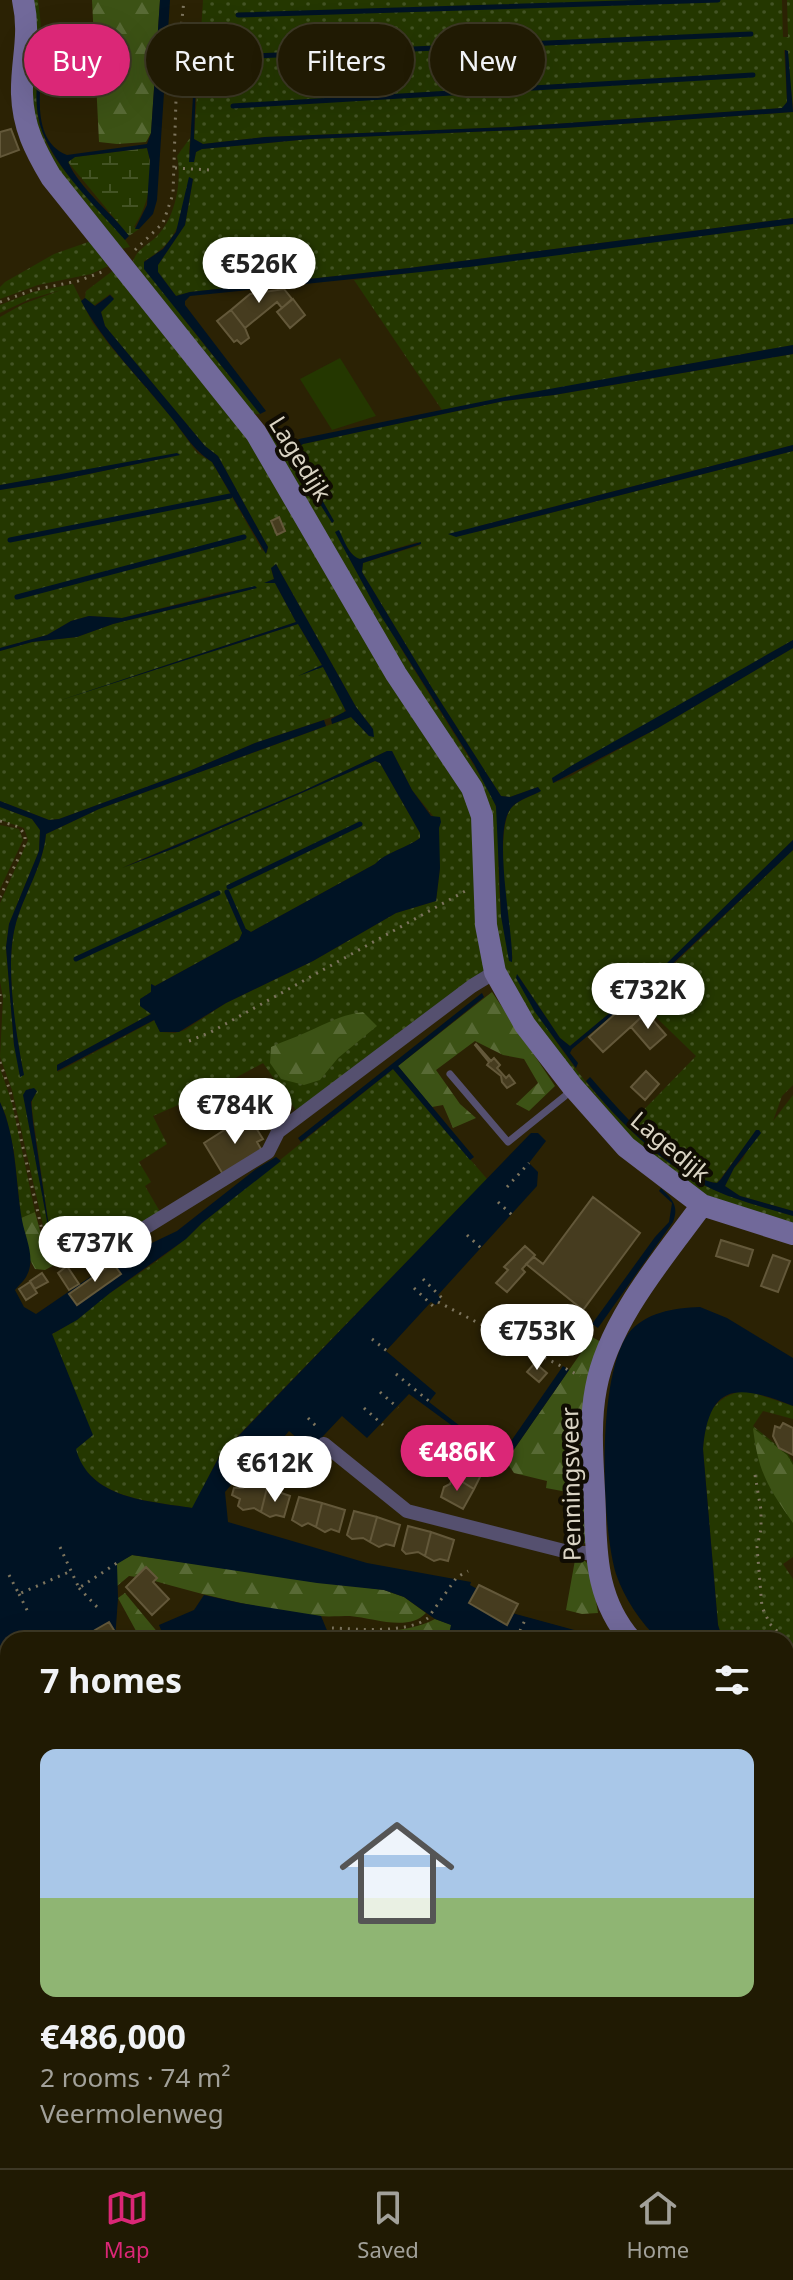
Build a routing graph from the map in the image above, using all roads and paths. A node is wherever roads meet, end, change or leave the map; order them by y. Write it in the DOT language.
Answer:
graph roads {
  1 [pos="23,0"];
  2 [pos="184,0"];
  3 [pos="182,24"];
  4 [pos="176,96"];
  5 [pos="174,168"];
  6 [pos="211,170"];
  7 [pos="121,261"];
  8 [pos="0,302"];
  9 [pos="0,821"];
  10 [pos="484,880"];
  11 [pos="0,897"];
  12 [pos="495,972"];
  13 [pos="0,994"];
  14 [pos="0,1005"];
  15 [pos="189,1041"];
  16 [pos="0,1062"];
  17 [pos="450,1074"];
  18 [pos="572,1086"];
  19 [pos="529,1163"];
  20 [pos="507,1187"];
  21 [pos="498,1202"];
  22 [pos="702,1205"];
  23 [pos="512,1215"];
  24 [pos="143,1229"];
  25 [pos="793,1234"];
  26 [pos="467,1235"];
  27 [pos="481,1248"];
  28 [pos="423,1279"];
  29 [pos="414,1288"];
  30 [pos="443,1299"];
  31 [pos="438,1302"];
  32 [pos="434,1307"];
  33 [pos="372,1339"];
  34 [pos="387,1351"];
  35 [pos="572,1372"];
  36 [pos="396,1374"];
  37 [pos="380,1392"];
  38 [pos="430,1402"];
  39 [pos="364,1408"];
  40 [pos="398,1408"];
  41 [pos="308,1418"];
  42 [pos="383,1425"];
  43 [pos="324,1435"];
  44 [pos="295,1460"];
  45 [pos="755,1475"];
  46 [pos="60,1547"];
  47 [pos="596,1553"];
  48 [pos="117,1563"];
  49 [pos="71,1571"];
  50 [pos="468,1571"];
  51 [pos="9,1575"];
  52 [pos="79,1588"];
  53 [pos="19,1594"];
  54 [pos="98,1608"];
  55 [pos="29,1614"];
  56 [pos="526,1618"];
  57 [pos="332,1628"];
  58 [pos="520,1631"];
  59 [pos="625,1632"];
  60 [pos="778,1632"];
  1 -- 7 [label="street, Lagedijk"];
  2 -- 3 [label="path"];
  4 -- 5 [label="path"];
  5 -- 6 [label="path"];
  5 -- 7 [label="path"];
  7 -- 8 [label="path"];
  7 -- 10 [label="street, Lagedijk"];
  9 -- 11 [label="path"];
  10 -- 12 [label="street, Lagedijk"];
  10 -- 15 [label="path"];
  12 -- 18 [label="street, Lagedijk"];
  12 -- 24 [label="street"];
  13 -- 14 [label="path"];
  16 -- 24 [label="path"];
  17 -- 18 [label="lane"];
  18 -- 22 [label="street, Lagedijk"];
  19 -- 20 [label="path"];
  21 -- 23 [label="path"];
  22 -- 25 [label="street"];
  22 -- 47 [label="street, Penningsveer"];
  26 -- 27 [label="path"];
  28 -- 30 [label="path"];
  29 -- 32 [label="path"];
  31 -- 35 [label="path"];
  33 -- 34 [label="path"];
  36 -- 38 [label="path"];
  37 -- 40 [label="path"];
  39 -- 42 [label="path"];
  41 -- 43 [label="path"];
  44 -- 47 [label="street"];
  45 -- 60 [label="path"];
  46 -- 49 [label="path"];
  47 -- 59 [label="street, Penningsveer"];
  48 -- 52 [label="path"];
  49 -- 52 [label="path"];
  49 -- 53 [label="path"];
  50 -- 57 [label="path"];
  51 -- 53 [label="path"];
  52 -- 54 [label="path"];
  53 -- 55 [label="path"];
  56 -- 58 [label="path"];
}
